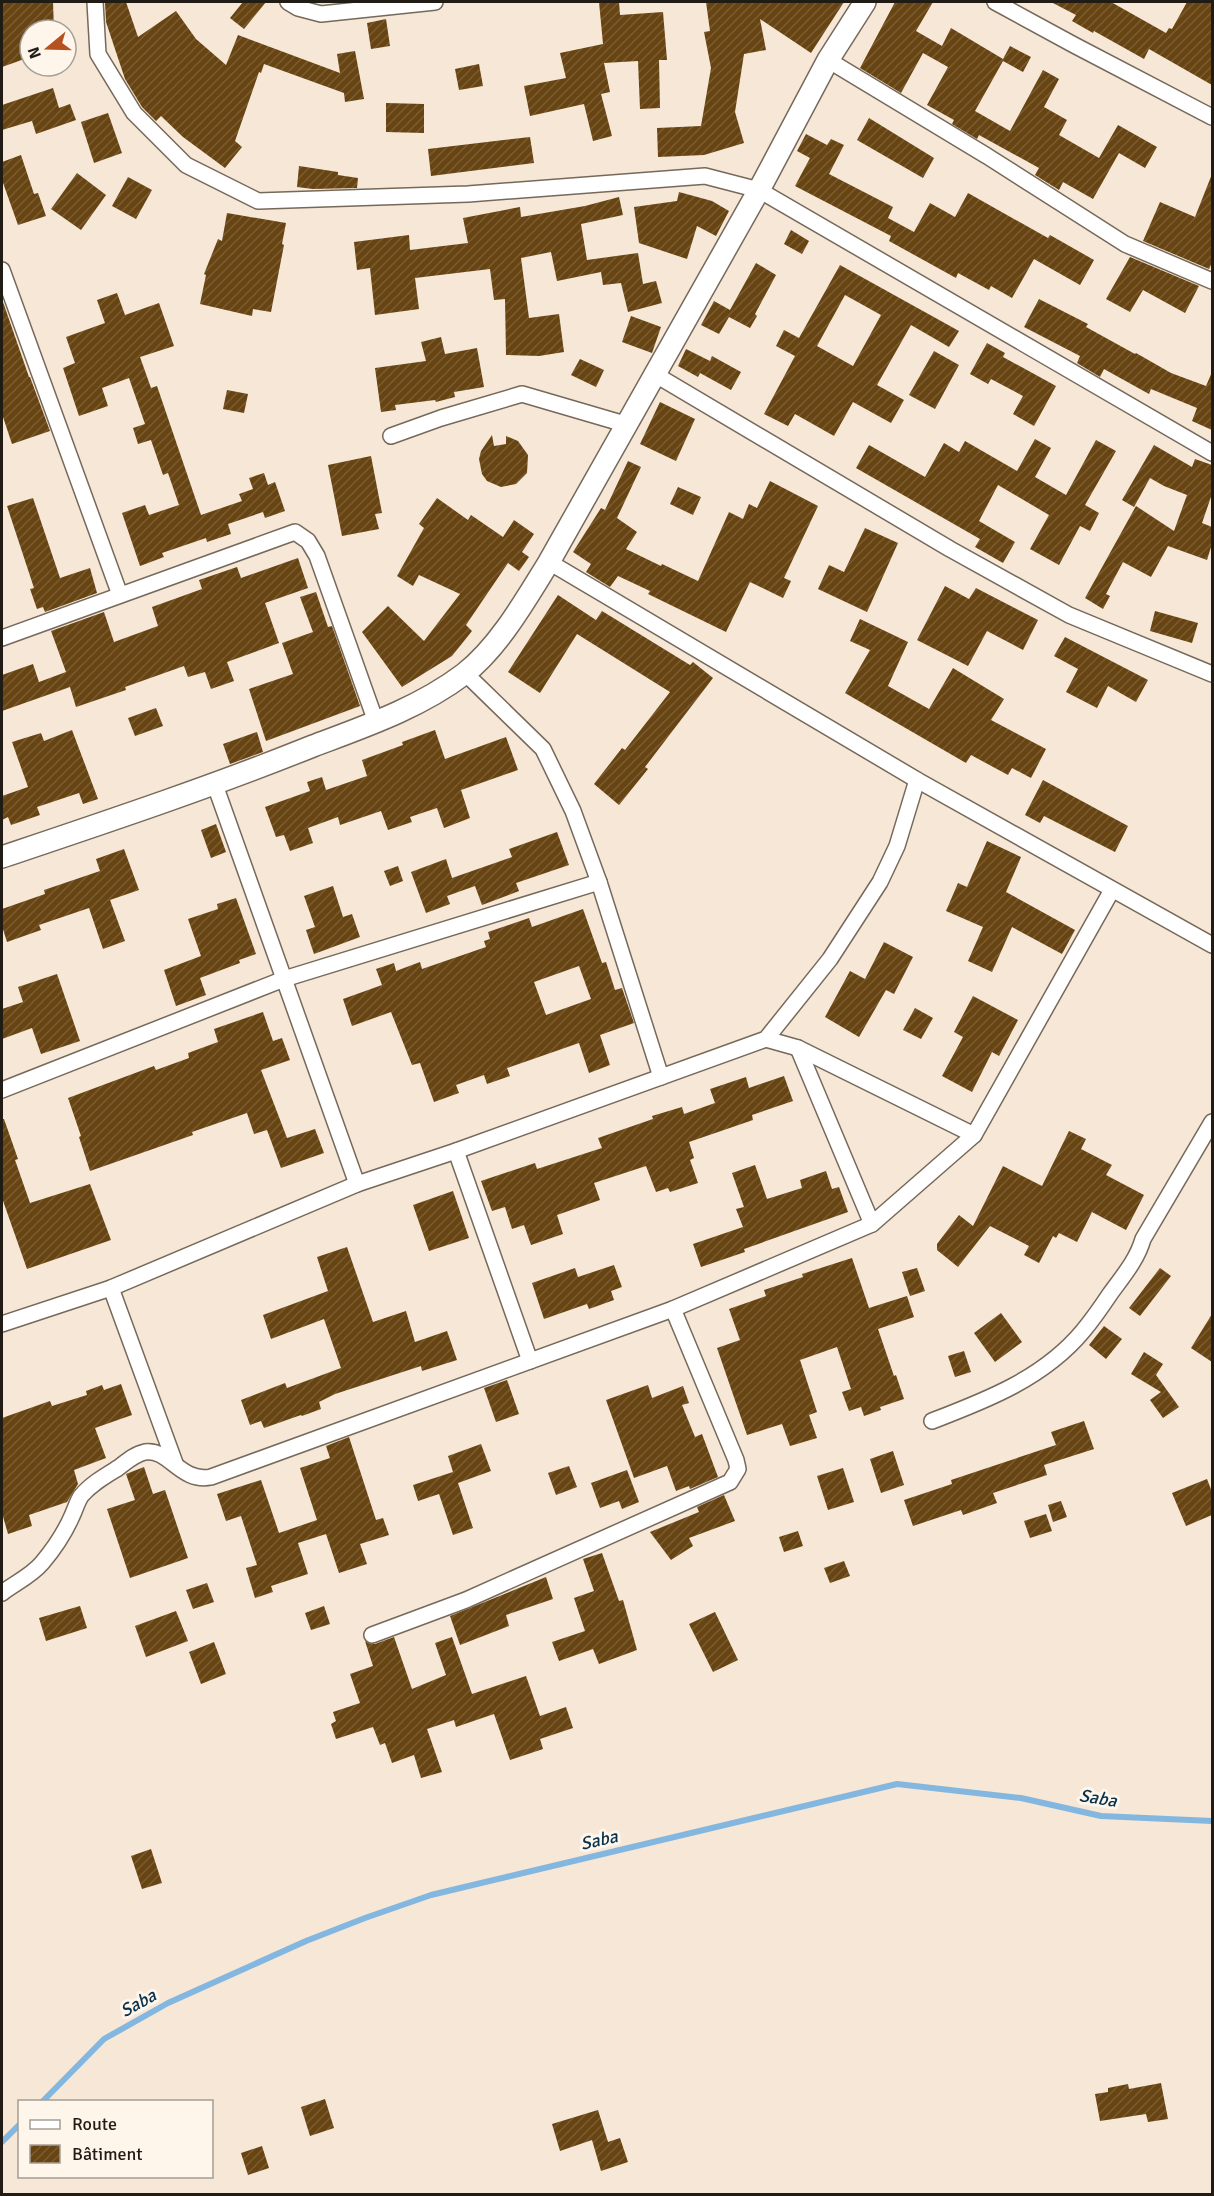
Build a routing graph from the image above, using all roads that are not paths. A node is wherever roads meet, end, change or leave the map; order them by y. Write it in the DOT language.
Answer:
graph roads {
  1 [pos="95,2"];
  2 [pos="288,2"];
  3 [pos="435,2"];
  4 [pos="865,2"];
  5 [pos="995,2"];
  6 [pos="828,60"];
  7 [pos="1212,117"];
  8 [pos="759,190"];
  9 [pos="2,270"];
  10 [pos="1212,281"];
  11 [pos="656,375"];
  12 [pos="628,425"];
  13 [pos="391,436"];
  14 [pos="1212,453"];
  15 [pos="549,562"];
  16 [pos="120,595"];
  17 [pos="2,638"];
  18 [pos="465,673"];
  19 [pos="1212,674"];
  20 [pos="376,722"];
  21 [pos="917,780"];
  22 [pos="215,785"];
  23 [pos="2,857"];
  24 [pos="599,882"];
  25 [pos="1112,890"];
  26 [pos="1212,945"];
  27 [pos="284,979"];
  28 [pos="766,1039"];
  29 [pos="798,1048"];
  30 [pos="661,1077"];
  31 [pos="2,1090"];
  32 [pos="1212,1122"];
  33 [pos="974,1135"];
  34 [pos="456,1151"];
  35 [pos="357,1184"];
  36 [pos="872,1224"];
  37 [pos="111,1288"];
  38 [pos="673,1309"];
  39 [pos="2,1324"];
  40 [pos="530,1360"];
  41 [pos="932,1421"];
  42 [pos="175,1463"];
  43 [pos="2,1593"];
  44 [pos="372,1635"];
  1 -- 8 [label="street"];
  2 -- 3 [label="street"];
  4 -- 6 [label="street"];
  5 -- 7 [label="street"];
  6 -- 8 [label="street"];
  6 -- 10 [label="street"];
  8 -- 11 [label="street"];
  8 -- 14 [label="street"];
  9 -- 16 [label="street"];
  11 -- 12 [label="street"];
  11 -- 19 [label="street"];
  12 -- 13 [label="street"];
  12 -- 15 [label="street"];
  15 -- 18 [label="street"];
  15 -- 21 [label="street"];
  16 -- 17 [label="street"];
  16 -- 20 [label="street"];
  18 -- 20 [label="street"];
  18 -- 24 [label="street"];
  20 -- 22 [label="street"];
  21 -- 25 [label="street"];
  21 -- 28 [label="street"];
  22 -- 23 [label="street"];
  22 -- 27 [label="street"];
  24 -- 27 [label="street"];
  24 -- 30 [label="street"];
  25 -- 26 [label="street"];
  25 -- 33 [label="street"];
  27 -- 31 [label="street"];
  27 -- 35 [label="street"];
  28 -- 29 [label="street"];
  28 -- 30 [label="street"];
  29 -- 33 [label="street"];
  29 -- 36 [label="street"];
  30 -- 34 [label="street"];
  32 -- 41 [label="street"];
  33 -- 36 [label="street"];
  34 -- 35 [label="street"];
  34 -- 40 [label="street"];
  35 -- 37 [label="street"];
  36 -- 38 [label="street"];
  37 -- 39 [label="street"];
  37 -- 42 [label="street"];
  38 -- 40 [label="street"];
  38 -- 44 [label="street"];
  40 -- 42 [label="street"];
  42 -- 43 [label="street"];
}
